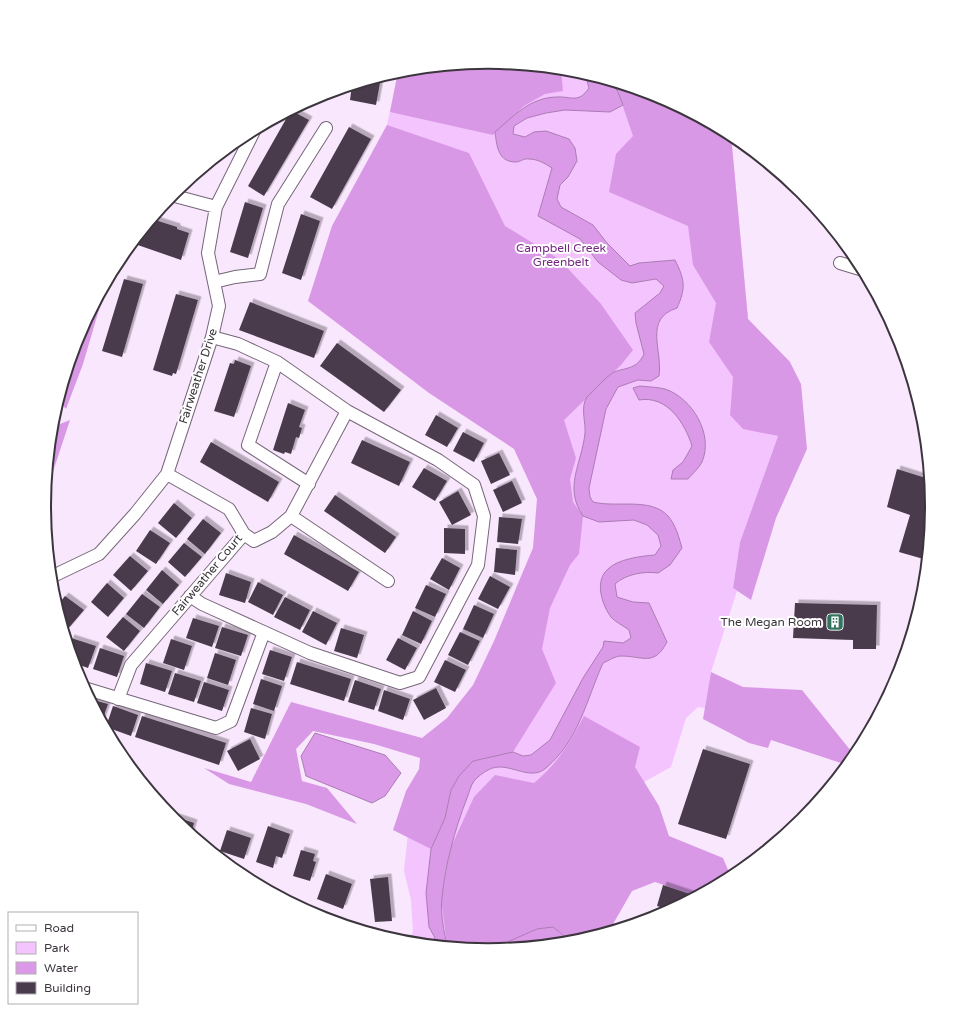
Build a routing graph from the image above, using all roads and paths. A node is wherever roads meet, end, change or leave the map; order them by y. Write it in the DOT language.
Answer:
graph roads {
  1 [pos="326,128"];
  2 [pos="245,143"];
  3 [pos="179,197"];
  4 [pos="216,207"];
  5 [pos="840,263"];
  6 [pos="853,267"];
  7 [pos="214,282"];
  8 [pos="212,336"];
  9 [pos="277,362"];
  10 [pos="347,411"];
  11 [pos="167,474"];
  12 [pos="309,484"];
  13 [pos="291,516"];
  14 [pos="244,534"];
  15 [pos="57,574"];
  16 [pos="388,581"];
  17 [pos="190,596"];
  18 [pos="264,632"];
  19 [pos="92,691"];
  20 [pos="118,699"];
  1 -- 7 [label="street"];
  2 -- 4 [label="street, Fairweather Drive"];
  3 -- 4 [label="street"];
  4 -- 7 [label="street, Fairweather Drive"];
  5 -- 6 [label="street"];
  7 -- 8 [label="street, Fairweather Drive"];
  8 -- 9 [label="street"];
  8 -- 11 [label="street, Fairweather Drive"];
  9 -- 10 [label="street"];
  9 -- 12 [label="street"];
  10 -- 12 [label="street"];
  10 -- 18 [label="street"];
  11 -- 14 [label="street, Fairweather Court"];
  11 -- 15 [label="street, Fairweather Drive"];
  12 -- 13 [label="street"];
  13 -- 14 [label="street"];
  13 -- 16 [label="street"];
  14 -- 17 [label="street, Fairweather Court"];
  17 -- 18 [label="street"];
  17 -- 20 [label="street, Fairweather Court"];
  18 -- 20 [label="street"];
  19 -- 20 [label="street"];
}
